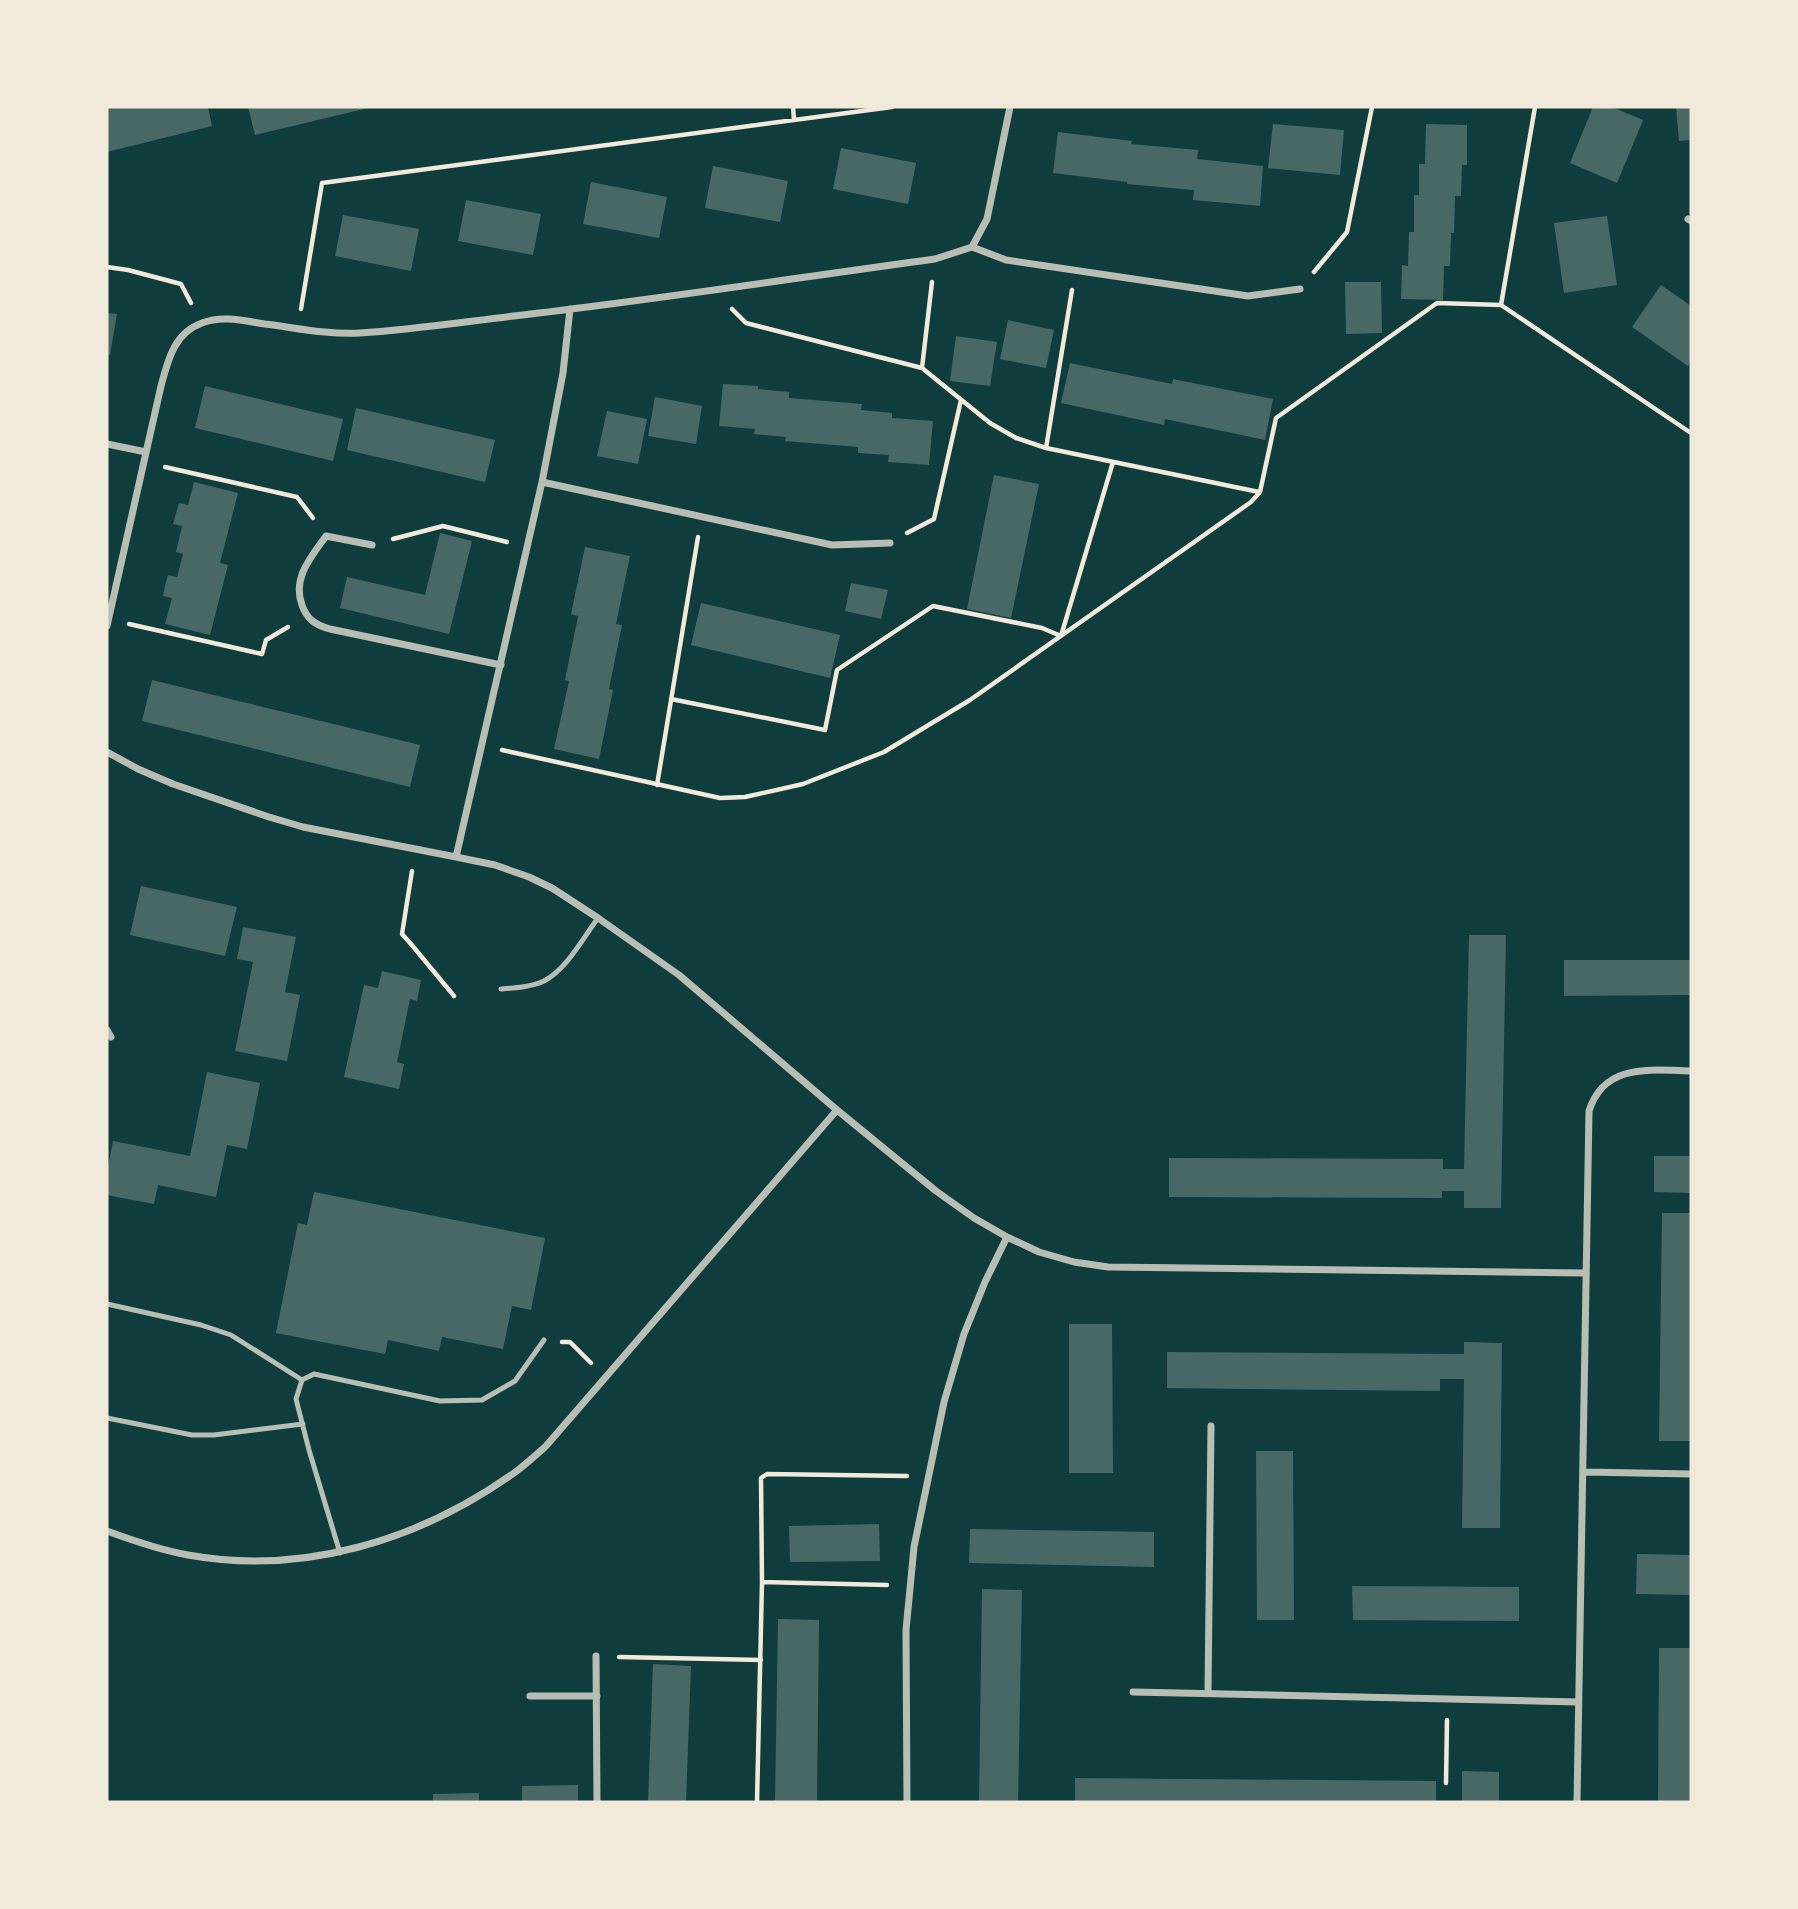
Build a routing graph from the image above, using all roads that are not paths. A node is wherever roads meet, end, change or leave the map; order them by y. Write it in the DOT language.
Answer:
graph roads {
  1 [pos="1010,107"];
  2 [pos="972,247"];
  3 [pos="1300,289"];
  4 [pos="570,309"];
  5 [pos="107,444"];
  6 [pos="146,452"];
  7 [pos="542,482"];
  8 [pos="890,542"];
  9 [pos="372,545"];
  10 [pos="108,623"];
  11 [pos="501,665"];
  12 [pos="107,752"];
  13 [pos="456,857"];
  14 [pos="598,918"];
  15 [pos="500,989"];
  16 [pos="1691,1070"];
  17 [pos="837,1110"];
  18 [pos="1007,1237"];
  19 [pos="1585,1273"];
  20 [pos="107,1304"];
  21 [pos="544,1340"];
  22 [pos="302,1380"];
  23 [pos="107,1418"];
  24 [pos="303,1424"];
  25 [pos="1211,1426"];
  26 [pos="1584,1472"];
  27 [pos="1691,1474"];
  28 [pos="107,1531"];
  29 [pos="340,1553"];
  30 [pos="596,1656"];
  31 [pos="1132,1692"];
  32 [pos="1208,1693"];
  33 [pos="530,1696"];
  34 [pos="597,1696"];
  35 [pos="1578,1702"];
  36 [pos="597,1802"];
  37 [pos="906,1802"];
  38 [pos="1577,1802"];
  1 -- 2 [label="street"];
  2 -- 3 [label="street"];
  2 -- 4 [label="street"];
  4 -- 6 [label="street"];
  4 -- 7 [label="street"];
  5 -- 6 [label="street"];
  6 -- 10 [label="street"];
  7 -- 8 [label="street"];
  7 -- 11 [label="street"];
  9 -- 11 [label="street"];
  11 -- 13 [label="street"];
  12 -- 13 [label="street"];
  13 -- 14 [label="street"];
  14 -- 15 [label="lane"];
  14 -- 17 [label="street"];
  16 -- 19 [label="street"];
  17 -- 18 [label="street"];
  17 -- 29 [label="street"];
  18 -- 19 [label="street"];
  18 -- 37 [label="street"];
  19 -- 26 [label="street"];
  20 -- 22 [label="lane"];
  21 -- 22 [label="lane"];
  22 -- 24 [label="lane"];
  23 -- 24 [label="lane"];
  24 -- 29 [label="lane"];
  25 -- 32 [label="street"];
  26 -- 27 [label="street"];
  26 -- 35 [label="street"];
  28 -- 29 [label="street"];
  30 -- 34 [label="street"];
  31 -- 32 [label="street"];
  32 -- 35 [label="street"];
  33 -- 34 [label="street"];
  34 -- 36 [label="street"];
  35 -- 38 [label="street"];
}
